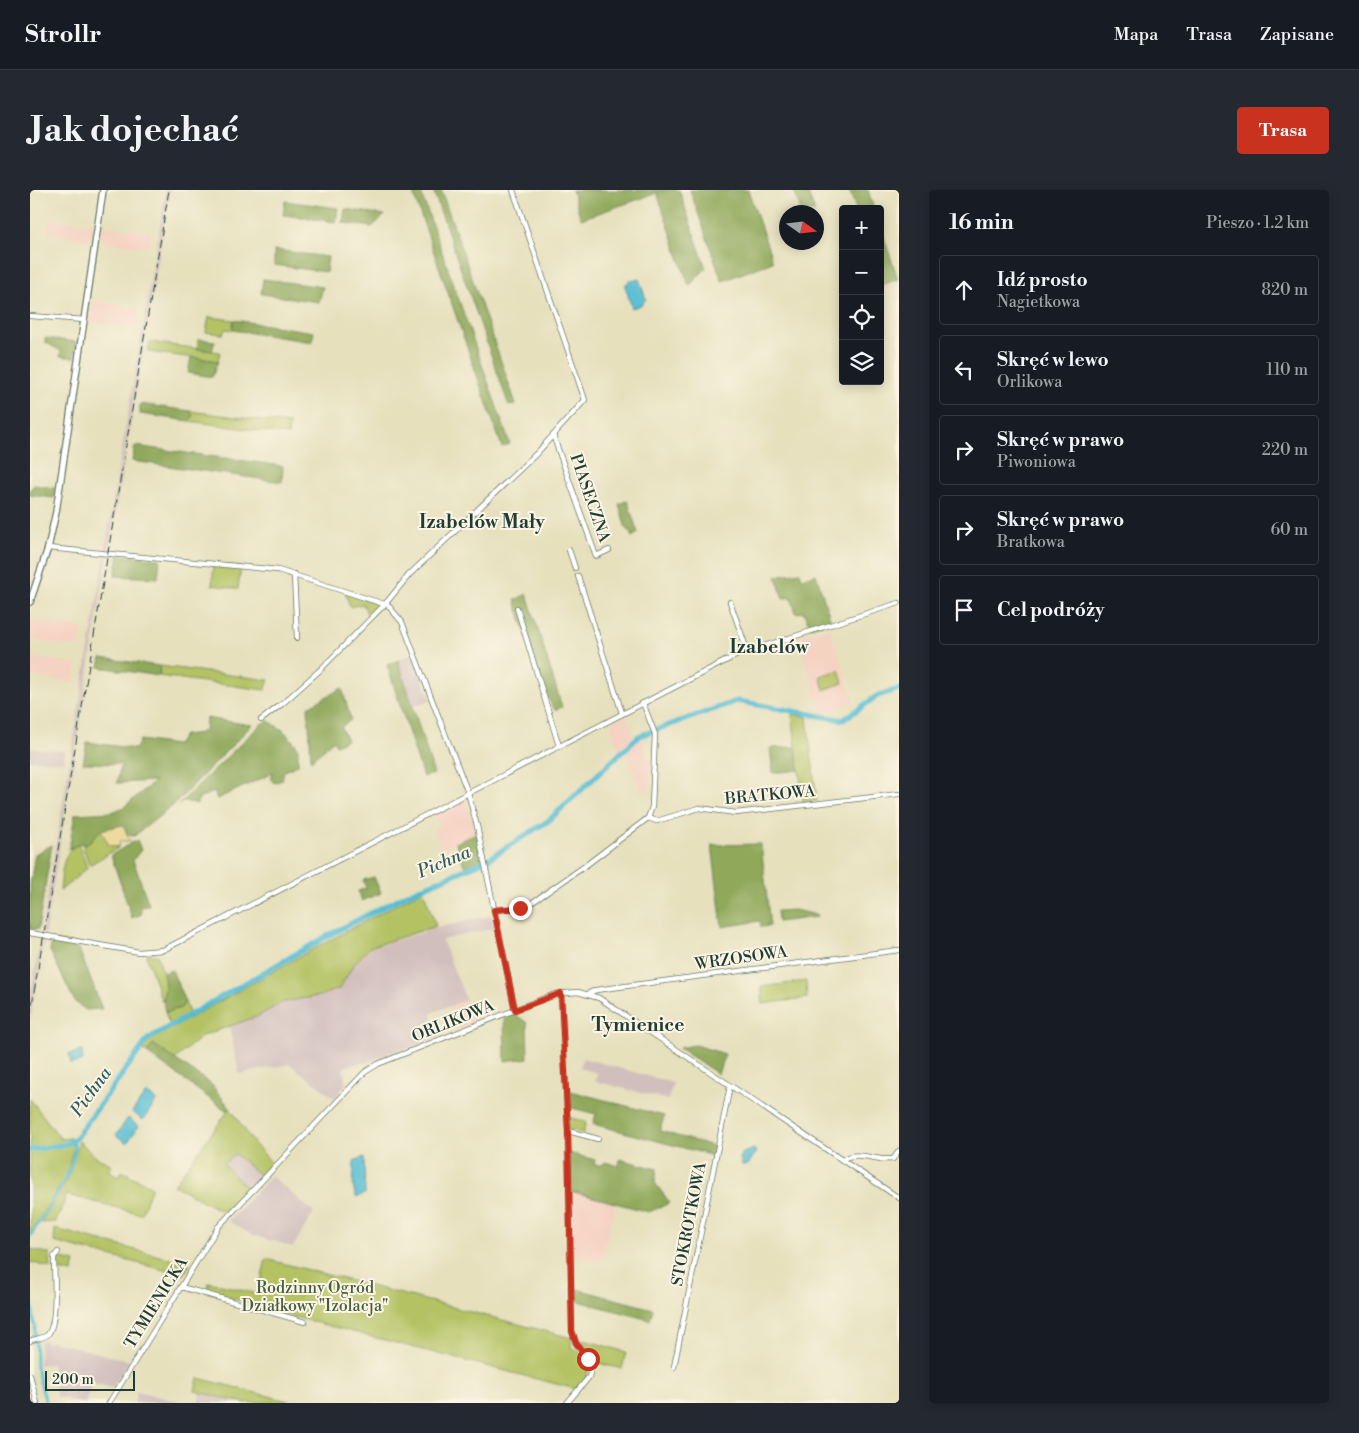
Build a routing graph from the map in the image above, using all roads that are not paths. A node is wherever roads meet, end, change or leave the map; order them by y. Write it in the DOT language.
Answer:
graph roads {
  1 [pos="103,190"];
  2 [pos="513,190"];
  3 [pos="30,316"];
  4 [pos="85,320"];
  5 [pos="553,436"];
  6 [pos="48,548"];
  7 [pos="569,550"];
  8 [pos="609,550"];
  9 [pos="576,568"];
  10 [pos="294,574"];
  11 [pos="578,576"];
  12 [pos="30,602"];
  13 [pos="730,602"];
  14 [pos="385,603"];
  15 [pos="899,603"];
  16 [pos="517,608"];
  17 [pos="297,638"];
  18 [pos="748,650"];
  19 [pos="643,703"];
  20 [pos="622,713"];
  21 [pos="260,720"];
  22 [pos="559,746"];
  23 [pos="468,793"];
  24 [pos="899,794"];
  25 [pos="648,818"];
  26 [pos="494,910"];
  27 [pos="30,933"];
  28 [pos="899,950"];
  29 [pos="561,993"];
  30 [pos="587,994"];
  31 [pos="515,1010"];
  32 [pos="730,1086"];
  33 [pos="568,1131"];
  34 [pos="598,1139"];
  35 [pos="899,1151"];
  36 [pos="842,1160"];
  37 [pos="899,1198"];
  38 [pos="227,1218"];
  39 [pos="58,1252"];
  40 [pos="181,1287"];
  41 [pos="305,1322"];
  42 [pos="35,1339"];
  43 [pos="674,1367"];
  44 [pos="30,1375"];
  45 [pos="38,1403"];
  46 [pos="109,1403"];
  47 [pos="567,1403"];
  1 -- 4 [label="main road"];
  2 -- 5 [label="street"];
  3 -- 4 [label="street"];
  4 -- 6 [label="main road"];
  5 -- 8 [label="street, PIASECZNA"];
  5 -- 14 [label="street"];
  6 -- 10 [label="street"];
  6 -- 12 [label="main road"];
  7 -- 9 [label="street"];
  10 -- 14 [label="street"];
  10 -- 17 [label="street"];
  11 -- 20 [label="street"];
  13 -- 18 [label="street"];
  14 -- 21 [label="street"];
  14 -- 23 [label="street"];
  15 -- 18 [label="street"];
  16 -- 22 [label="street"];
  18 -- 19 [label="street"];
  19 -- 20 [label="street"];
  19 -- 25 [label="street"];
  20 -- 22 [label="street"];
  22 -- 23 [label="street"];
  23 -- 26 [label="street"];
  23 -- 27 [label="street"];
  24 -- 25 [label="street, BRATKOWA"];
  25 -- 26 [label="street"];
  26 -- 31 [label="street"];
  28 -- 30 [label="street, WRZOSOWA"];
  29 -- 30 [label="street, ORLIKOWA"];
  29 -- 31 [label="street, ORLIKOWA"];
  29 -- 33 [label="street"];
  30 -- 32 [label="street, ORLIKOWA"];
  31 -- 38 [label="street, ORLIKOWA"];
  32 -- 36 [label="street, ORLIKOWA"];
  32 -- 43 [label="street, STOKROTKOWA"];
  33 -- 34 [label="street"];
  33 -- 47 [label="street"];
  35 -- 36 [label="street"];
  36 -- 37 [label="street, ORLIKOWA"];
  38 -- 40 [label="street, TYMIENICKA"];
  39 -- 42 [label="street"];
  40 -- 41 [label="street"];
  40 -- 46 [label="street, TYMIENICKA"];
  44 -- 45 [label="street"];
}
